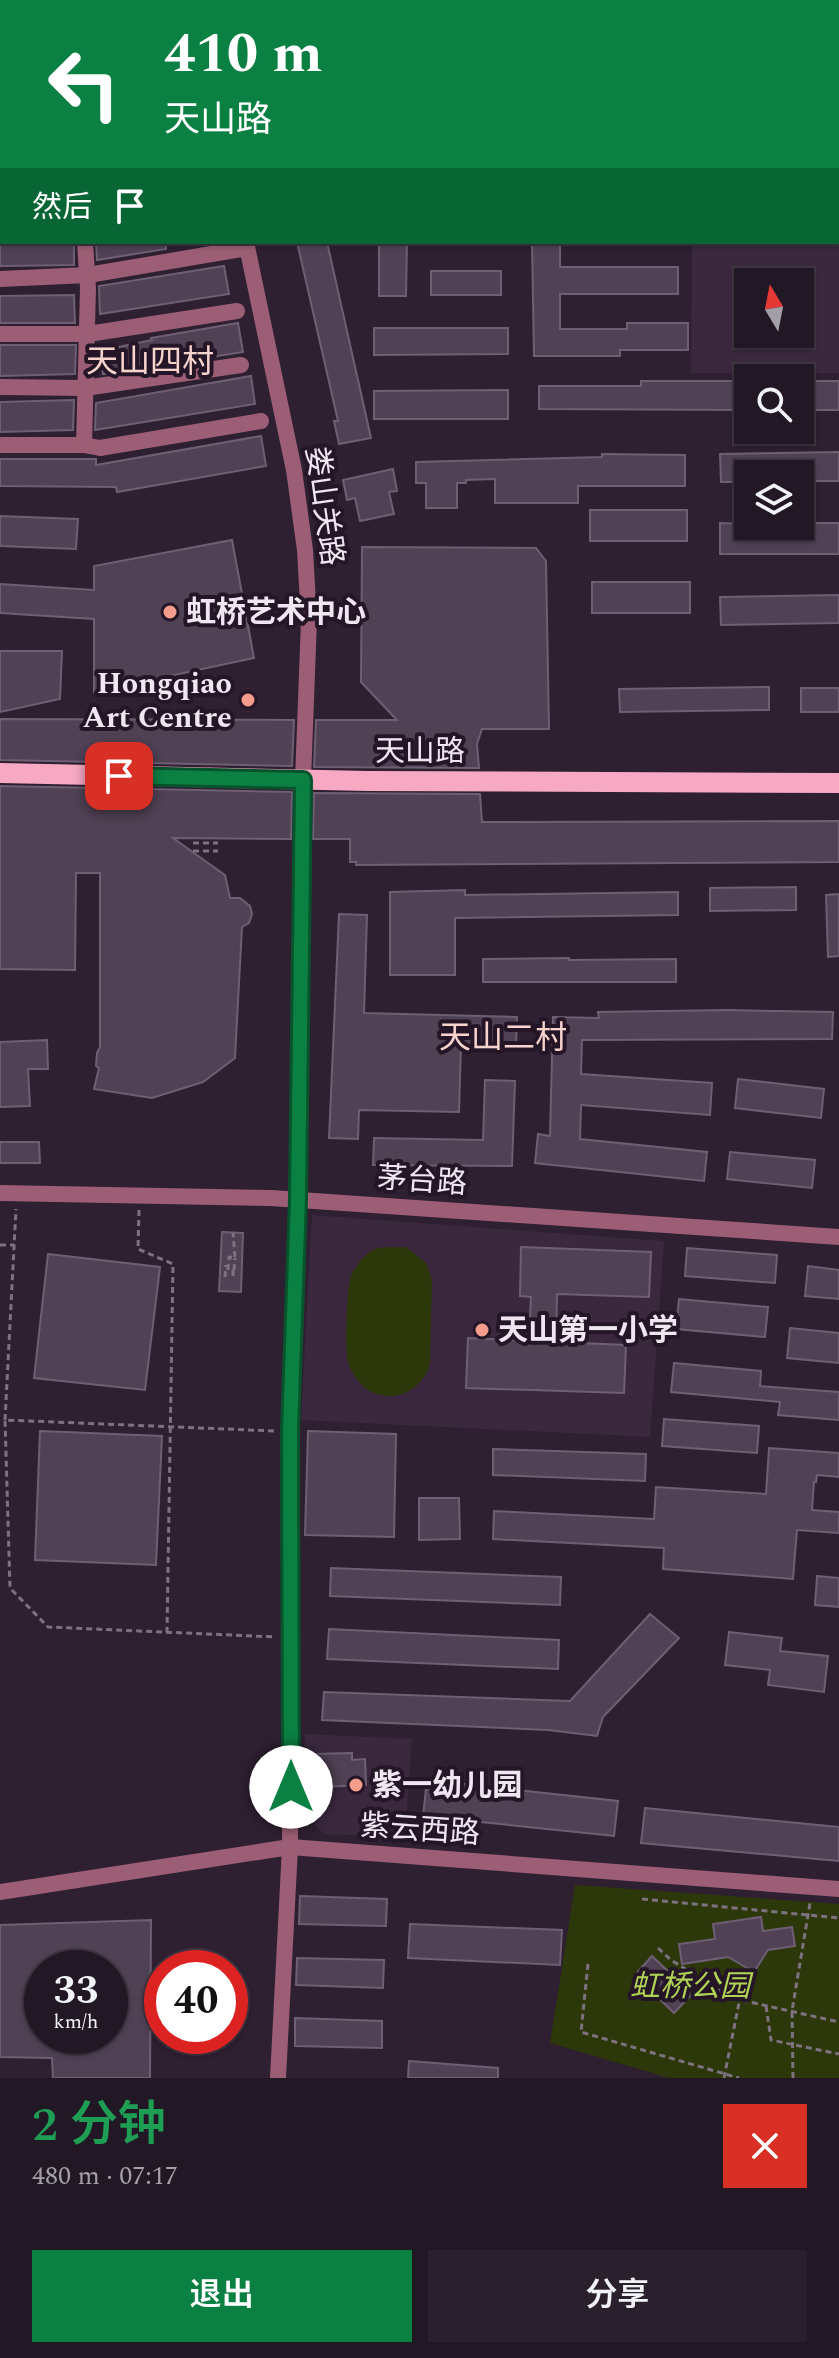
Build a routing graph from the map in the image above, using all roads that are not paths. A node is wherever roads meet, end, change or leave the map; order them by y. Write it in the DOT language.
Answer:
graph roads {
  1 [pos="85,244"];
  2 [pos="247,245"];
  3 [pos="88,275"];
  4 [pos="0,279"];
  5 [pos="237,311"];
  6 [pos="0,334"];
  7 [pos="88,334"];
  8 [pos="241,365"];
  9 [pos="0,387"];
  10 [pos="85,388"];
  11 [pos="261,421"];
  12 [pos="0,445"];
  13 [pos="84,445"];
  14 [pos="0,773"];
  15 [pos="303,780"];
  16 [pos="839,783"];
  17 [pos="8,1193"];
  18 [pos="298,1199"];
  19 [pos="839,1237"];
  20 [pos="290,1847"];
  21 [pos="839,1889"];
  22 [pos="0,1892"];
  23 [pos="278,2078"];
  1 -- 3 [label="street"];
  2 -- 3 [label="street"];
  2 -- 15 [label="street, 娄山关路"];
  3 -- 4 [label="street"];
  3 -- 7 [label="street"];
  5 -- 7 [label="street"];
  6 -- 7 [label="street"];
  7 -- 10 [label="street"];
  8 -- 10 [label="street"];
  9 -- 10 [label="street"];
  10 -- 13 [label="street"];
  11 -- 13 [label="street"];
  12 -- 13 [label="street"];
  14 -- 15 [label="main road, 天山路"];
  15 -- 16 [label="main road, 天山路"];
  15 -- 18 [label="street, 娄山关路"];
  17 -- 18 [label="street, 茅台路"];
  18 -- 19 [label="street, 茅台路"];
  18 -- 20 [label="street, 娄山关路"];
  20 -- 21 [label="street, 紫云西路"];
  20 -- 22 [label="street, 紫云西路"];
  20 -- 23 [label="street, 娄山关路"];
}
